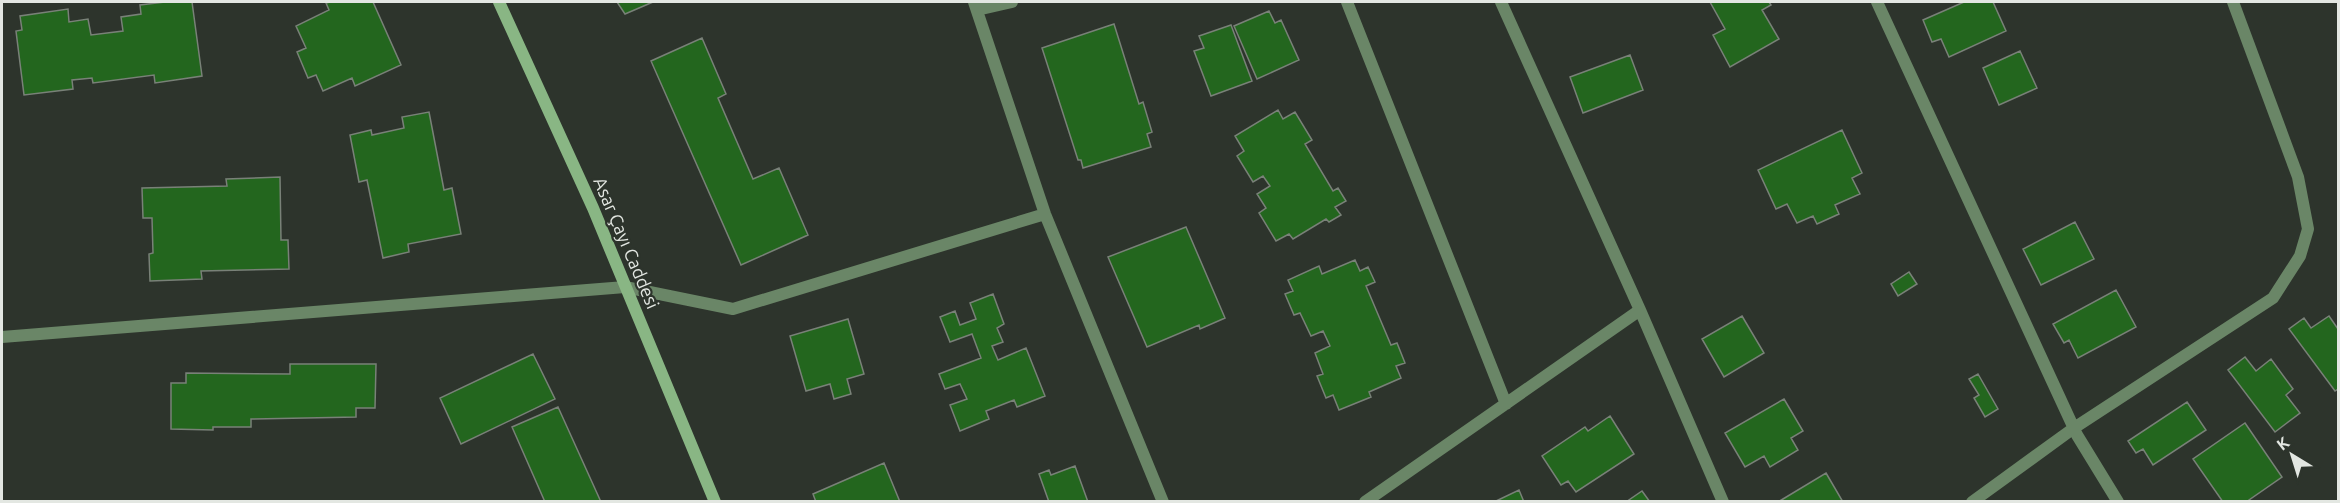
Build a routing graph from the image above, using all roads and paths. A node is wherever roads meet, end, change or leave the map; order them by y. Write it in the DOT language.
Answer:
graph roads {
  1 [pos="499,2"];
  2 [pos="1012,2"];
  3 [pos="1347,2"];
  4 [pos="1501,2"];
  5 [pos="1877,2"];
  6 [pos="2233,2"];
  7 [pos="976,6"];
  8 [pos="1045,214"];
  9 [pos="625,287"];
  10 [pos="1640,310"];
  11 [pos="2,337"];
  12 [pos="1506,404"];
  13 [pos="2074,428"];
  14 [pos="715,501"];
  15 [pos="1163,501"];
  16 [pos="1365,501"];
  17 [pos="1723,501"];
  18 [pos="1972,501"];
  19 [pos="2118,501"];
  1 -- 9 [label="street, Asar Çayı Caddesi"];
  2 -- 7 [label="street"];
  3 -- 12 [label="street"];
  4 -- 10 [label="street"];
  5 -- 13 [label="street"];
  6 -- 13 [label="street"];
  7 -- 8 [label="street"];
  8 -- 9 [label="street"];
  8 -- 15 [label="street"];
  9 -- 11 [label="street"];
  9 -- 14 [label="street, Asar Çayı Caddesi"];
  10 -- 12 [label="street"];
  10 -- 17 [label="street"];
  12 -- 16 [label="street"];
  13 -- 18 [label="street"];
  13 -- 19 [label="street"];
}
